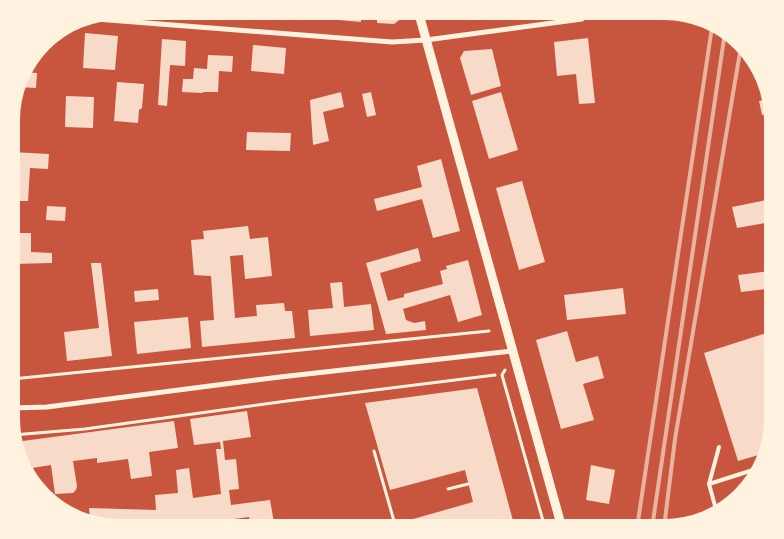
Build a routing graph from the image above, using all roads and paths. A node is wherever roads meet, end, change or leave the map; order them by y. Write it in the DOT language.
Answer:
graph roads {
  1 [pos="112,20"];
  2 [pos="421,20"];
  3 [pos="575,20"];
  4 [pos="426,40"];
  5 [pos="489,331"];
  6 [pos="513,351"];
  7 [pos="495,375"];
  8 [pos="20,378"];
  9 [pos="20,408"];
  10 [pos="21,435"];
  11 [pos="719,447"];
  12 [pos="374,451"];
  13 [pos="750,471"];
  14 [pos="468,484"];
  15 [pos="708,484"];
  16 [pos="448,489"];
  17 [pos="715,505"];
  18 [pos="393,519"];
  19 [pos="542,519"];
  20 [pos="560,519"];
  1 -- 4 [label="street"];
  2 -- 4 [label="street"];
  3 -- 4 [label="street"];
  4 -- 6 [label="street"];
  5 -- 8 [label="path"];
  6 -- 9 [label="street"];
  6 -- 19 [label="path"];
  6 -- 20 [label="street"];
  7 -- 10 [label="path"];
  11 -- 15 [label="lane"];
  12 -- 18 [label="path"];
  13 -- 15 [label="lane"];
  14 -- 16 [label="path"];
  15 -- 17 [label="lane"];
}
